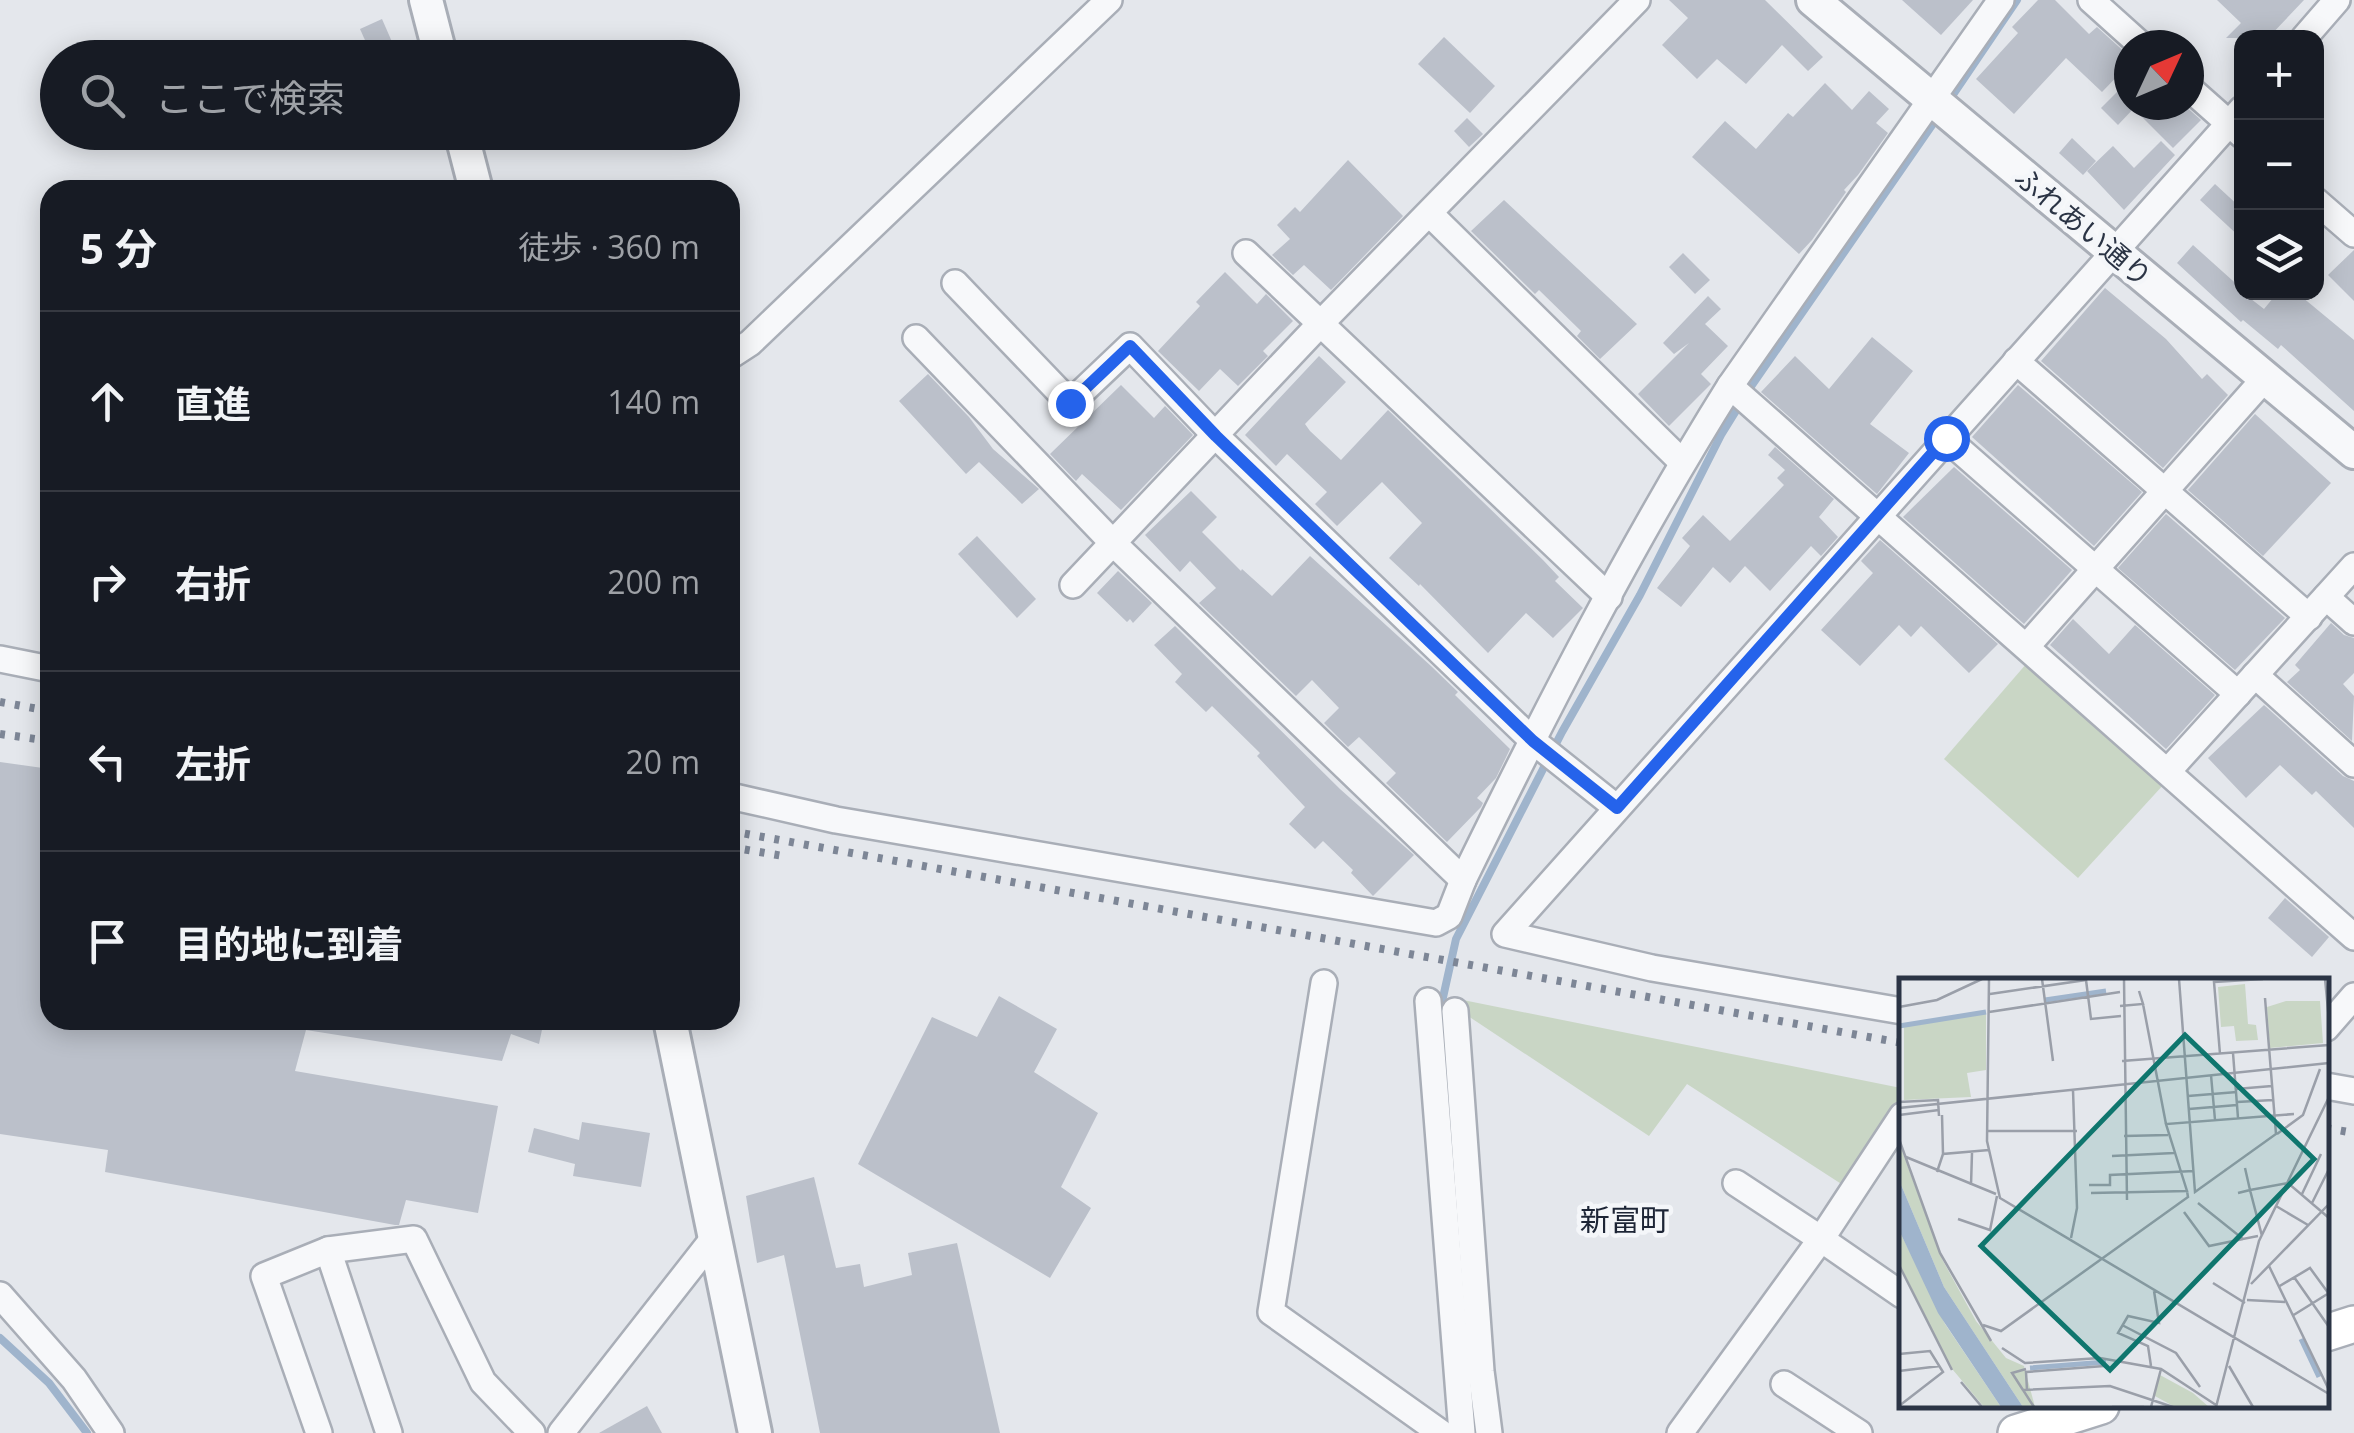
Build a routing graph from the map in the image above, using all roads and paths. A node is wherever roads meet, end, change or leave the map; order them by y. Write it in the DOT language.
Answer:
graph roads {
  1 [pos="426,0"];
  2 [pos="1108,0"];
  3 [pos="1637,0"];
  4 [pos="1813,0"];
  5 [pos="2002,0"];
  6 [pos="2091,0"];
  7 [pos="2337,0"];
  8 [pos="2124,30"];
  9 [pos="2311,30"];
  10 [pos="437,40"];
  11 [pos="1931,98"];
  12 [pos="2204,99"];
  13 [pos="2234,121"];
  14 [pos="2234,126"];
  15 [pos="466,150"];
  16 [pos="473,180"];
  17 [pos="2324,208"];
  18 [pos="1430,214"];
  19 [pos="2354,234"];
  20 [pos="2115,252"];
  21 [pos="1246,253"];
  22 [pos="955,283"];
  23 [pos="1320,323"];
  24 [pos="916,338"];
  25 [pos="740,350"];
  26 [pos="2016,361"];
  27 [pos="2266,378"];
  28 [pos="1730,386"];
  29 [pos="1216,436"];
  30 [pos="1946,438"];
  31 [pos="2354,452"];
  32 [pos="1682,462"];
  33 [pos="2163,492"];
  34 [pos="1877,514"];
  35 [pos="1113,543"];
  36 [pos="2354,566"];
  37 [pos="2095,569"];
  38 [pos="1073,585"];
  39 [pos="2326,597"];
  40 [pos="1609,598"];
  41 [pos="2308,616"];
  42 [pos="2354,622"];
  43 [pos="2026,646"];
  44 [pos="0,658"];
  45 [pos="40,667"];
  46 [pos="2247,684"];
  47 [pos="1533,741"];
  48 [pos="2354,764"];
  49 [pos="2168,772"];
  50 [pos="740,798"];
  51 [pos="1617,808"];
  52 [pos="1463,880"];
  53 [pos="2354,937"];
  54 [pos="1324,983"];
  55 [pos="2354,996"];
  56 [pos="1428,1001"];
  57 [pos="1899,1010"];
  58 [pos="1454,1011"];
  59 [pos="2329,1025"];
  60 [pos="672,1030"];
  61 [pos="2329,1087"];
  62 [pos="2354,1091"];
  63 [pos="1899,1121"];
  64 [pos="1736,1183"];
  65 [pos="713,1239"];
  66 [pos="1822,1239"];
  67 [pos="328,1250"];
  68 [pos="1899,1293"];
  69 [pos="0,1295"];
  70 [pos="2354,1324"];
  71 [pos="2329,1332"];
  72 [pos="1784,1384"];
  73 [pos="2076,1415"];
  74 [pos="111,1433"];
  75 [pos="320,1433"];
  76 [pos="388,1433"];
  77 [pos="532,1433"];
  78 [pos="561,1433"];
  79 [pos="755,1433"];
  80 [pos="1442,1433"];
  81 [pos="1462,1433"];
  82 [pos="1489,1433"];
  83 [pos="1680,1433"];
  84 [pos="1859,1433"];
  85 [pos="2016,1433"];
  1 -- 10 [label="street"];
  2 -- 25 [label="street"];
  3 -- 18 [label="street"];
  4 -- 11 [label="street, ふれあい通り"];
  5 -- 11 [label="street"];
  6 -- 8 [label="street"];
  7 -- 9 [label="street"];
  11 -- 20 [label="street, ふれあい通り"];
  11 -- 28 [label="street"];
  12 -- 13 [label="street"];
  14 -- 20 [label="street"];
  15 -- 16 [label="street"];
  17 -- 19 [label="street"];
  18 -- 23 [label="street"];
  18 -- 32 [label="street"];
  20 -- 26 [label="street"];
  20 -- 27 [label="street, ふれあい通り"];
  21 -- 23 [label="street"];
  22 -- 29 [label="street"];
  23 -- 29 [label="street"];
  23 -- 40 [label="street"];
  24 -- 35 [label="street"];
  26 -- 30 [label="street"];
  26 -- 33 [label="street"];
  27 -- 31 [label="street, ふれあい通り"];
  27 -- 33 [label="street"];
  28 -- 32 [label="street"];
  28 -- 34 [label="street"];
  29 -- 35 [label="street"];
  29 -- 47 [label="street"];
  30 -- 34 [label="street"];
  30 -- 37 [label="street"];
  32 -- 40 [label="street"];
  33 -- 37 [label="street"];
  33 -- 41 [label="street"];
  34 -- 43 [label="street"];
  34 -- 51 [label="street"];
  35 -- 38 [label="street"];
  35 -- 52 [label="street"];
  36 -- 39 [label="street"];
  37 -- 43 [label="street"];
  37 -- 46 [label="street"];
  39 -- 41 [label="street"];
  39 -- 42 [label="street"];
  40 -- 47 [label="street"];
  41 -- 46 [label="street"];
  43 -- 49 [label="street"];
  44 -- 45 [label="street"];
  46 -- 48 [label="street"];
  46 -- 49 [label="street"];
  47 -- 51 [label="street"];
  47 -- 52 [label="street"];
  49 -- 53 [label="street"];
  50 -- 52 [label="street"];
  51 -- 57 [label="street"];
  54 -- 80 [label="street"];
  55 -- 59 [label="street"];
  56 -- 81 [label="street"];
  58 -- 82 [label="street"];
  60 -- 65 [label="street"];
  61 -- 62 [label="street"];
  63 -- 66 [label="street"];
  64 -- 66 [label="street"];
  65 -- 78 [label="street"];
  65 -- 79 [label="street"];
  66 -- 68 [label="street"];
  66 -- 83 [label="street"];
  67 -- 75 [label="street"];
  67 -- 76 [label="street"];
  67 -- 77 [label="street"];
  69 -- 74 [label="street"];
  70 -- 71 [label="main road"];
  72 -- 84 [label="street"];
  73 -- 85 [label="main road"];
}
